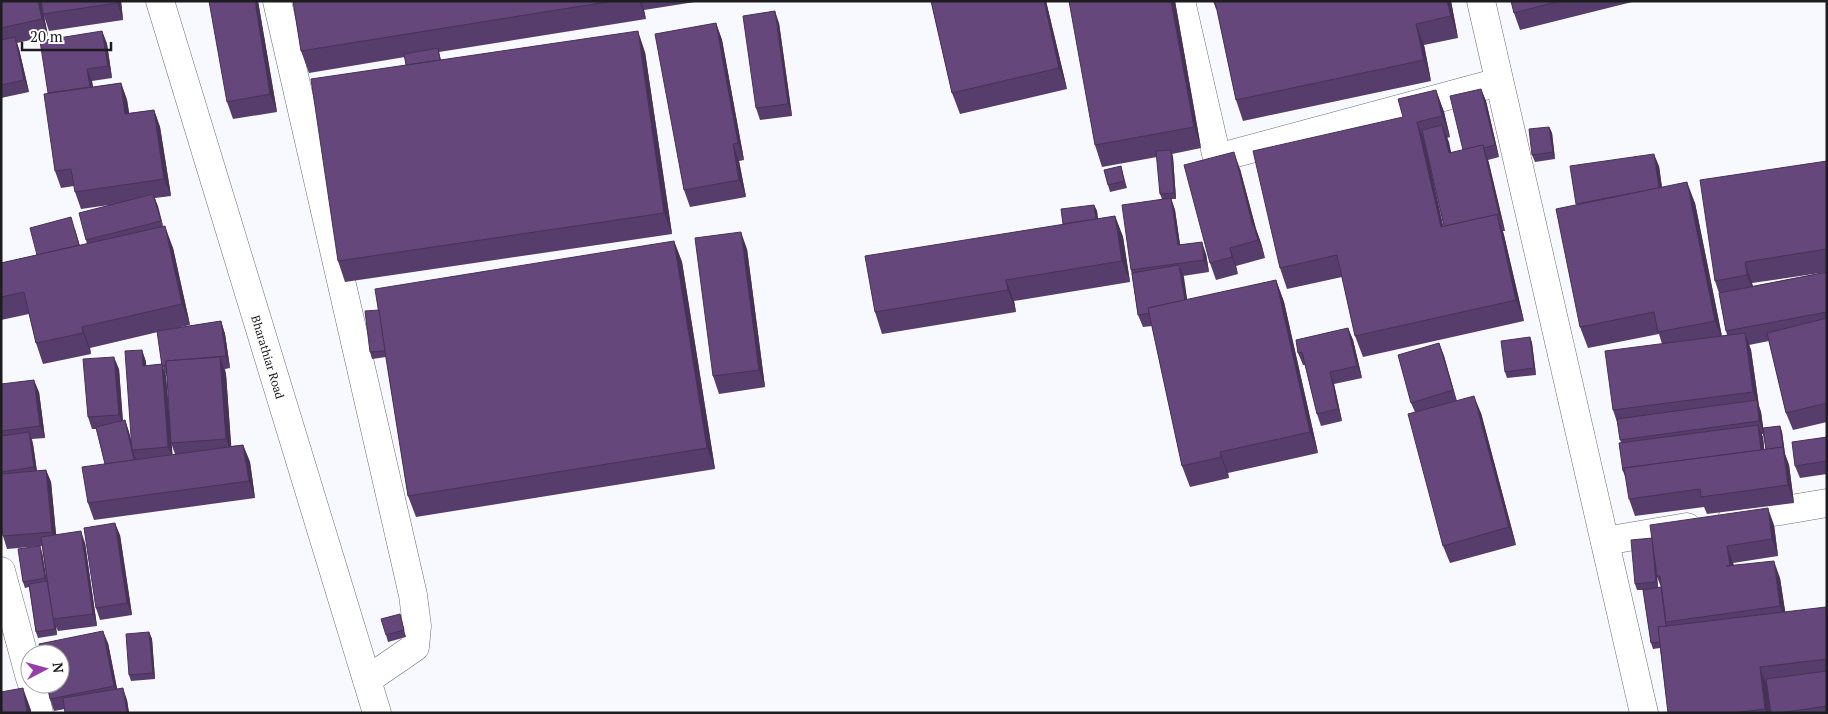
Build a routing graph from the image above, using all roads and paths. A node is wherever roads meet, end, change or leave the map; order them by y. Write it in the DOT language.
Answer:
graph roads {
  1 [pos="160,1"];
  2 [pos="277,1"];
  3 [pos="1181,1"];
  4 [pos="1481,1"];
  5 [pos="1499,82"];
  6 [pos="1827,503"];
  7 [pos="1605,541"];
  8 [pos="1,571"];
  9 [pos="21,644"];
  10 [pos="368,680"];
  11 [pos="35,694"];
  12 [pos="40,713"];
  13 [pos="377,713"];
  14 [pos="1644,713"];
  1 -- 10 [label="street, Bharathiar Road"];
  2 -- 10 [label="street"];
  3 -- 5 [label="street"];
  4 -- 5 [label="street"];
  5 -- 7 [label="street"];
  6 -- 7 [label="street"];
  7 -- 14 [label="street"];
  8 -- 9 [label="street"];
  10 -- 13 [label="street, Bharathiar Road"];
  11 -- 12 [label="street"];
}
